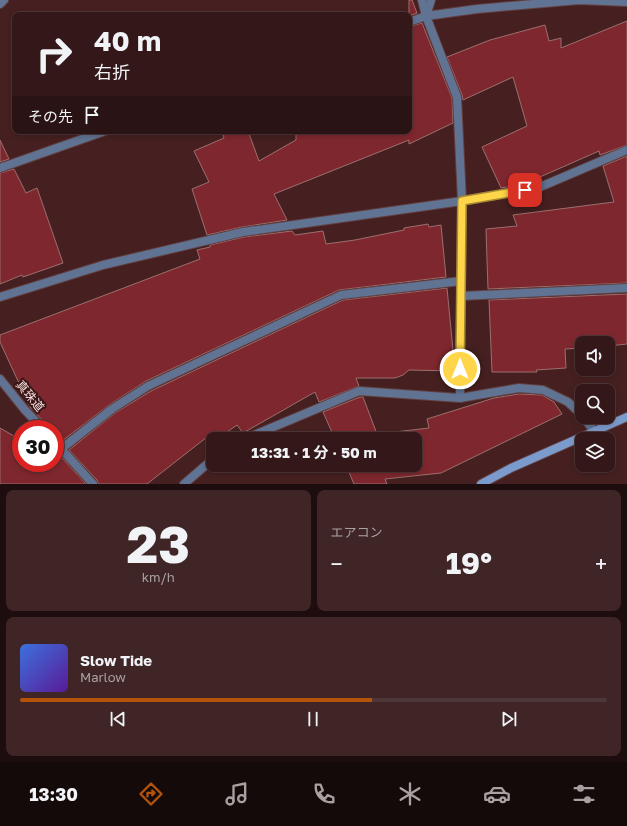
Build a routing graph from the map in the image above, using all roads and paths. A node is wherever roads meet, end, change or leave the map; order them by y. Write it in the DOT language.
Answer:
graph roads {
  1 [pos="4,0"];
  2 [pos="422,0"];
  3 [pos="431,0"];
  4 [pos="627,2"];
  5 [pos="0,4"];
  6 [pos="426,16"];
  7 [pos="412,21"];
  8 [pos="96,134"];
  9 [pos="627,150"];
  10 [pos="0,168"];
  11 [pos="462,201"];
  12 [pos="461,281"];
  13 [pos="627,288"];
  14 [pos="461,296"];
  15 [pos="0,297"];
  16 [pos="0,379"];
  17 [pos="460,398"];
  18 [pos="575,409"];
  19 [pos="627,418"];
  20 [pos="34,420"];
  21 [pos="589,424"];
  22 [pos="261,432"];
  23 [pos="595,432"];
  24 [pos="575,441"];
  25 [pos="64,447"];
  26 [pos="64,451"];
  27 [pos="206,465"];
  28 [pos="92,484"];
  29 [pos="184,484"];
  30 [pos="481,484"];
  1 -- 5 [label="street"];
  2 -- 6 [label="street"];
  3 -- 6 [label="street"];
  4 -- 6 [label="street"];
  6 -- 7 [label="street"];
  6 -- 11 [label="street"];
  8 -- 10 [label="street"];
  9 -- 11 [label="street"];
  11 -- 12 [label="street"];
  11 -- 15 [label="street"];
  12 -- 14 [label="street"];
  12 -- 25 [label="street"];
  13 -- 14 [label="street"];
  14 -- 17 [label="street"];
  16 -- 20 [label="street, 真珠道"];
  17 -- 18 [label="street"];
  17 -- 22 [label="street"];
  19 -- 23 [label="street"];
  21 -- 23 [label="street"];
  24 -- 30 [label="street"];
  26 -- 28 [label="street"];
  27 -- 29 [label="street"];
}
